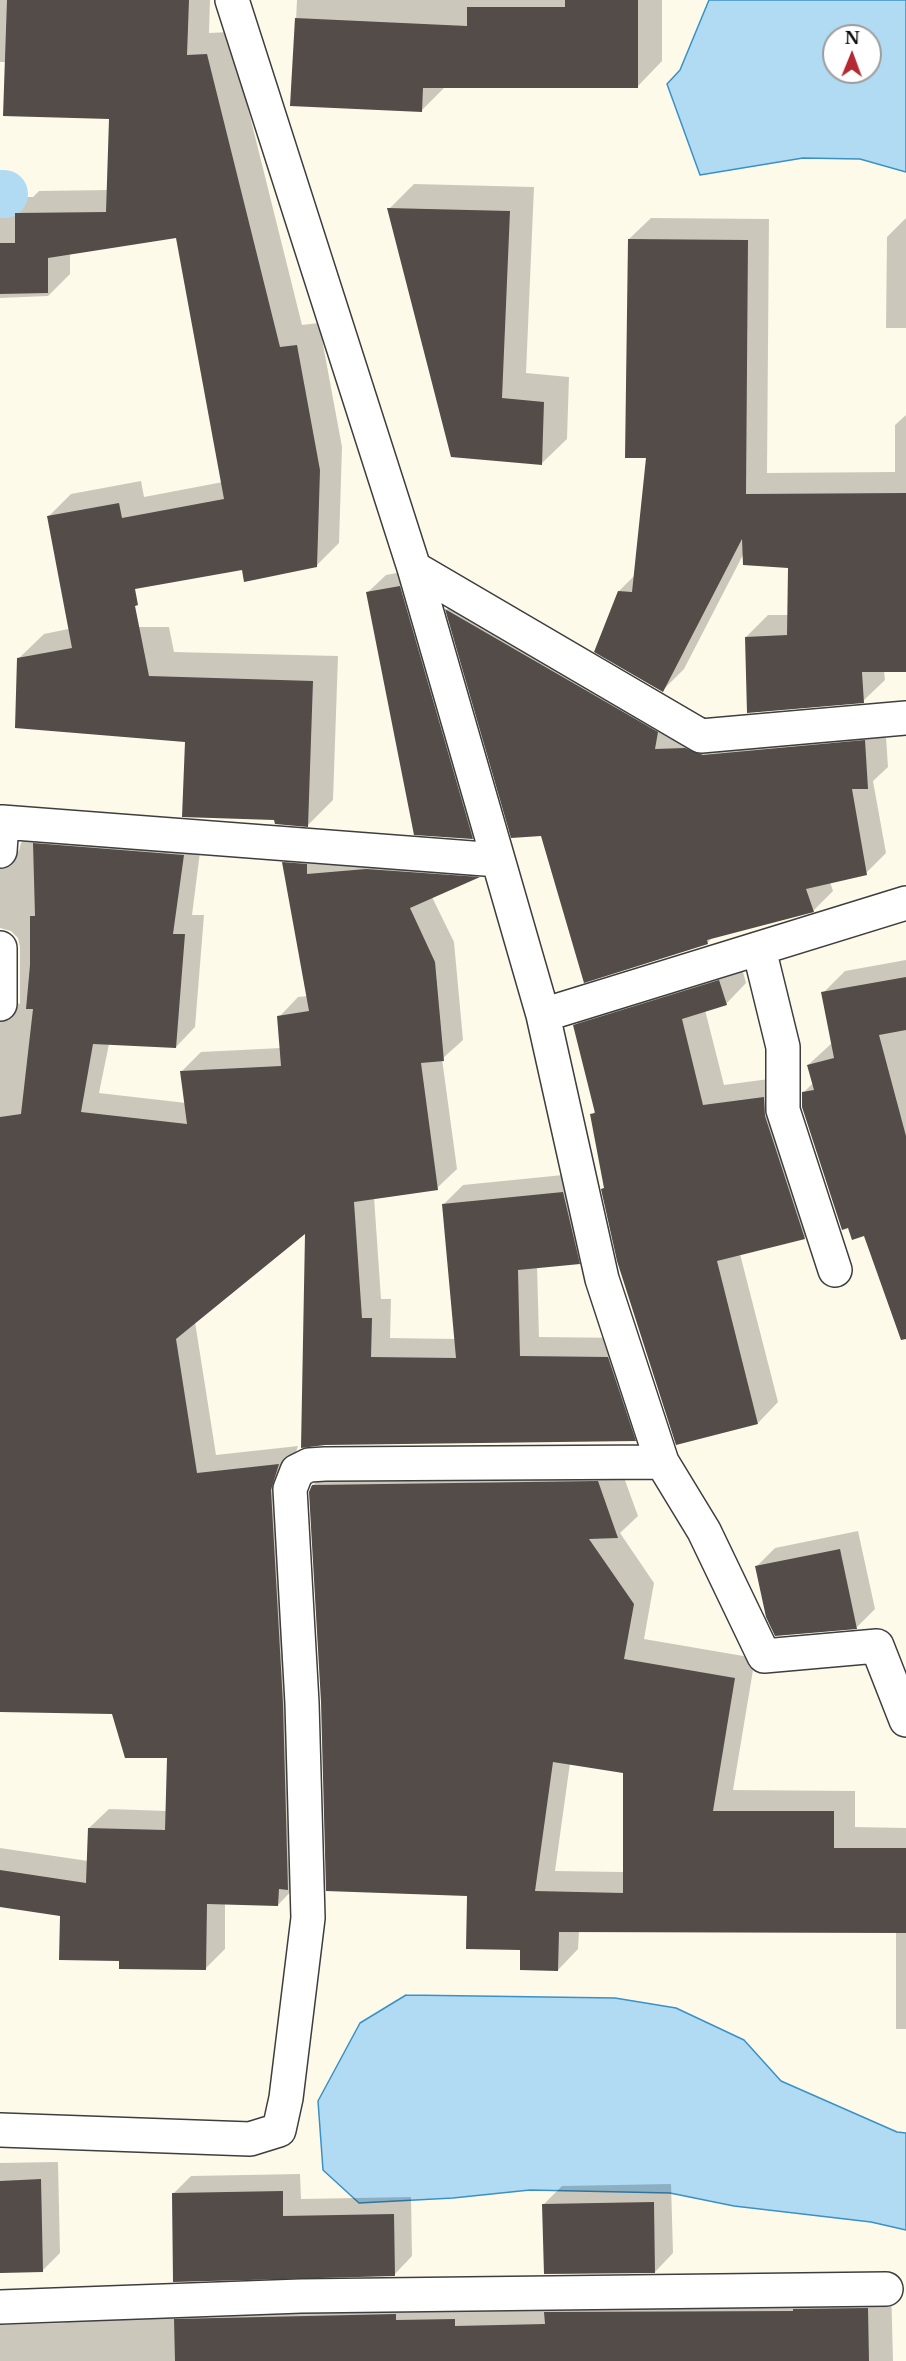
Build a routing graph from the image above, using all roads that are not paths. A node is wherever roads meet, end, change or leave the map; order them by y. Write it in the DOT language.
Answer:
graph roads {
  1 [pos="232,0"];
  2 [pos="414,568"];
  3 [pos="906,718"];
  4 [pos="0,850"];
  5 [pos="498,860"];
  6 [pos="906,903"];
  7 [pos="0,948"];
  8 [pos="759,949"];
  9 [pos="0,1004"];
  10 [pos="543,1015"];
  11 [pos="836,1270"];
  12 [pos="662,1462"];
  13 [pos="906,1720"];
  14 [pos="0,2130"];
  15 [pos="886,2289"];
  16 [pos="0,2307"];
  1 -- 2 [label="street"];
  2 -- 3 [label="street"];
  2 -- 5 [label="street"];
  4 -- 5 [label="street"];
  5 -- 10 [label="street"];
  6 -- 8 [label="street"];
  7 -- 9 [label="street"];
  8 -- 10 [label="street"];
  8 -- 11 [label="street"];
  10 -- 12 [label="street"];
  12 -- 13 [label="street"];
  12 -- 14 [label="street"];
  15 -- 16 [label="street"];
}
